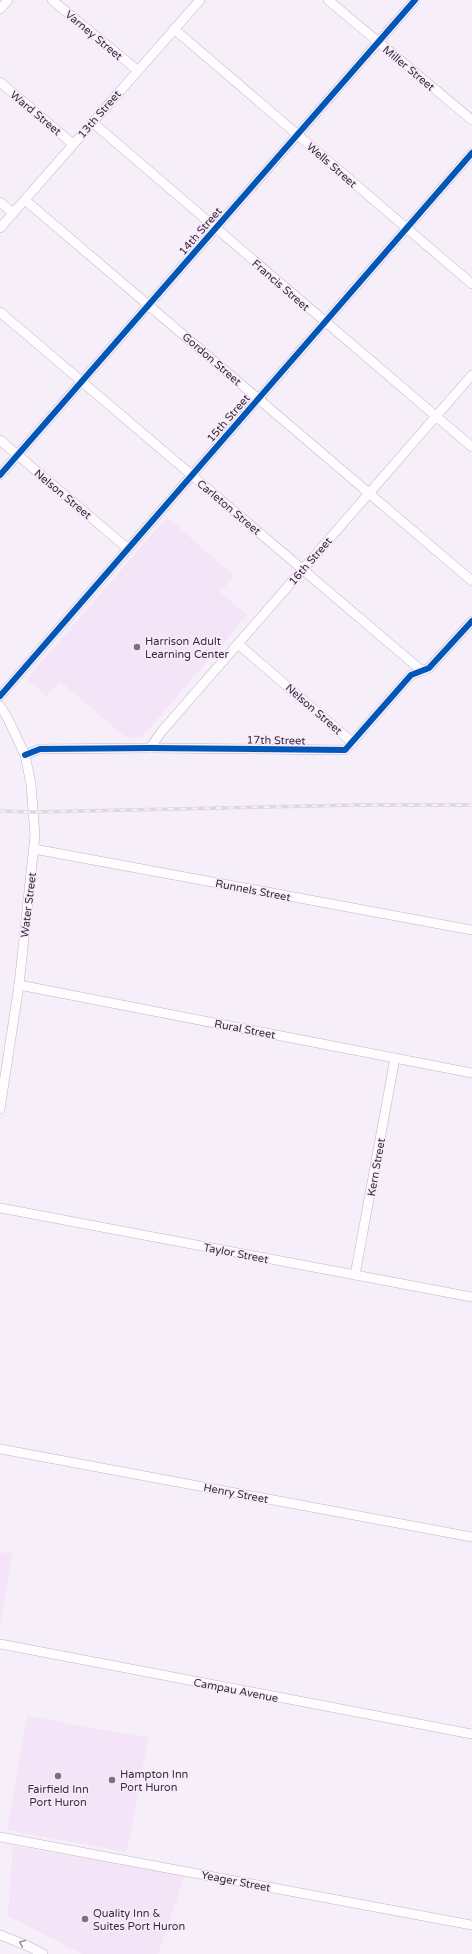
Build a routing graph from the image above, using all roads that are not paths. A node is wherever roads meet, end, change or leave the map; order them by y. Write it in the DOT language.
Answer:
graph roads {
  1 [pos="8,0"];
  2 [pos="52,0"];
  3 [pos="328,0"];
  4 [pos="415,0"];
  5 [pos="194,2"];
  6 [pos="0,9"];
  7 [pos="174,30"];
  8 [pos="378,42"];
  9 [pos="137,70"];
  10 [pos="0,82"];
  11 [pos="472,120"];
  12 [pos="92,122"];
  13 [pos="297,134"];
  14 [pos="73,144"];
  15 [pos="472,153"];
  16 [pos="25,200"];
  17 [pos="0,202"];
  18 [pos="13,213"];
  19 [pos="0,228"];
  20 [pos="215,229"];
  21 [pos="407,229"];
  22 [pos="472,284"];
  23 [pos="149,305"];
  24 [pos="0,312"];
  25 [pos="324,322"];
  26 [pos="472,375"];
  27 [pos="82,382"];
  28 [pos="258,399"];
  29 [pos="435,417"];
  30 [pos="0,440"];
  31 [pos="472,447"];
  32 [pos="18,455"];
  33 [pos="0,474"];
  34 [pos="191,475"];
  35 [pos="369,494"];
  36 [pos="127,548"];
  37 [pos="302,569"];
  38 [pos="472,581"];
  39 [pos="472,621"];
  40 [pos="238,644"];
  41 [pos="422,671"];
  42 [pos="0,696"];
  43 [pos="0,706"];
  44 [pos="354,743"];
  45 [pos="150,748"];
  46 [pos="25,755"];
  47 [pos="34,849"];
  48 [pos="472,930"];
  49 [pos="19,985"];
  50 [pos="396,1058"];
  51 [pos="472,1072"];
  52 [pos="0,1109"];
  53 [pos="0,1208"];
  54 [pos="355,1275"];
  55 [pos="472,1297"];
  56 [pos="0,1449"];
  57 [pos="472,1537"];
  58 [pos="0,1644"];
  59 [pos="472,1734"];
  60 [pos="0,1837"];
  61 [pos="472,1925"];
  62 [pos="0,1935"];
  63 [pos="43,1954"];
  1 -- 6 [label="street"];
  2 -- 9 [label="street, Varney Street"];
  3 -- 8 [label="street, Miller Street"];
  4 -- 8 [label="street, 14th Street"];
  5 -- 7 [label="street, 13th Street"];
  7 -- 9 [label="street, 13th Street"];
  7 -- 13 [label="street, Wells Street"];
  8 -- 11 [label="street, Miller Street"];
  8 -- 13 [label="street, 14th Street"];
  9 -- 12 [label="street, 13th Street"];
  10 -- 14 [label="street, Ward Street"];
  12 -- 14 [label="street, 13th Street"];
  12 -- 20 [label="street, Francis Street"];
  13 -- 20 [label="street, 14th Street"];
  13 -- 21 [label="street, Wells Street"];
  14 -- 16 [label="street, 13th Street"];
  15 -- 21 [label="street, 15th Street"];
  16 -- 18 [label="street, 13th Street"];
  16 -- 23 [label="street, Gordon Street"];
  17 -- 18 [label="street"];
  18 -- 19 [label="street, 13th Street"];
  20 -- 23 [label="street, 14th Street"];
  20 -- 25 [label="street, Francis Street"];
  21 -- 22 [label="street, Wells Street"];
  21 -- 25 [label="street, 15th Street"];
  23 -- 27 [label="street, 14th Street"];
  23 -- 28 [label="street, Gordon Street"];
  24 -- 27 [label="street, Carleton Street"];
  25 -- 28 [label="street, 15th Street"];
  25 -- 29 [label="street, Francis Street"];
  26 -- 29 [label="street, 16th Street"];
  27 -- 32 [label="street, 14th Street"];
  27 -- 34 [label="street, Carleton Street"];
  28 -- 34 [label="street, 15th Street"];
  28 -- 35 [label="street, Gordon Street"];
  29 -- 31 [label="street, Francis Street"];
  29 -- 35 [label="street, 16th Street"];
  30 -- 32 [label="street, Nelson Street"];
  32 -- 33 [label="street, 14th Street"];
  32 -- 36 [label="street, Nelson Street"];
  34 -- 36 [label="street, 15th Street"];
  34 -- 37 [label="street, Carleton Street"];
  35 -- 37 [label="street, 16th Street"];
  35 -- 38 [label="street, Gordon Street"];
  36 -- 42 [label="street, 15th Street"];
  37 -- 40 [label="street, 16th Street"];
  37 -- 41 [label="street, Carleton Street"];
  39 -- 41 [label="street, 17th Street"];
  40 -- 44 [label="street, Nelson Street"];
  40 -- 45 [label="street, 16th Street"];
  41 -- 44 [label="street, 17th Street"];
  43 -- 46 [label="street, Water Street"];
  44 -- 45 [label="street, 17th Street"];
  45 -- 46 [label="street, 17th Street"];
  46 -- 47 [label="street, Water Street"];
  47 -- 48 [label="street, Runnels Street"];
  47 -- 49 [label="street, Water Street"];
  49 -- 50 [label="street, Rural Street"];
  49 -- 52 [label="street, Water Street"];
  50 -- 51 [label="street, Rural Street"];
  50 -- 54 [label="street, Kern Street"];
  53 -- 54 [label="street, Taylor Street"];
  54 -- 55 [label="street, Taylor Street"];
  56 -- 57 [label="street, Henry Street"];
  58 -- 59 [label="street, Campau Avenue"];
  60 -- 61 [label="street, Yeager Street"];
  63 -- 62 [label="street, one-way"];
}
